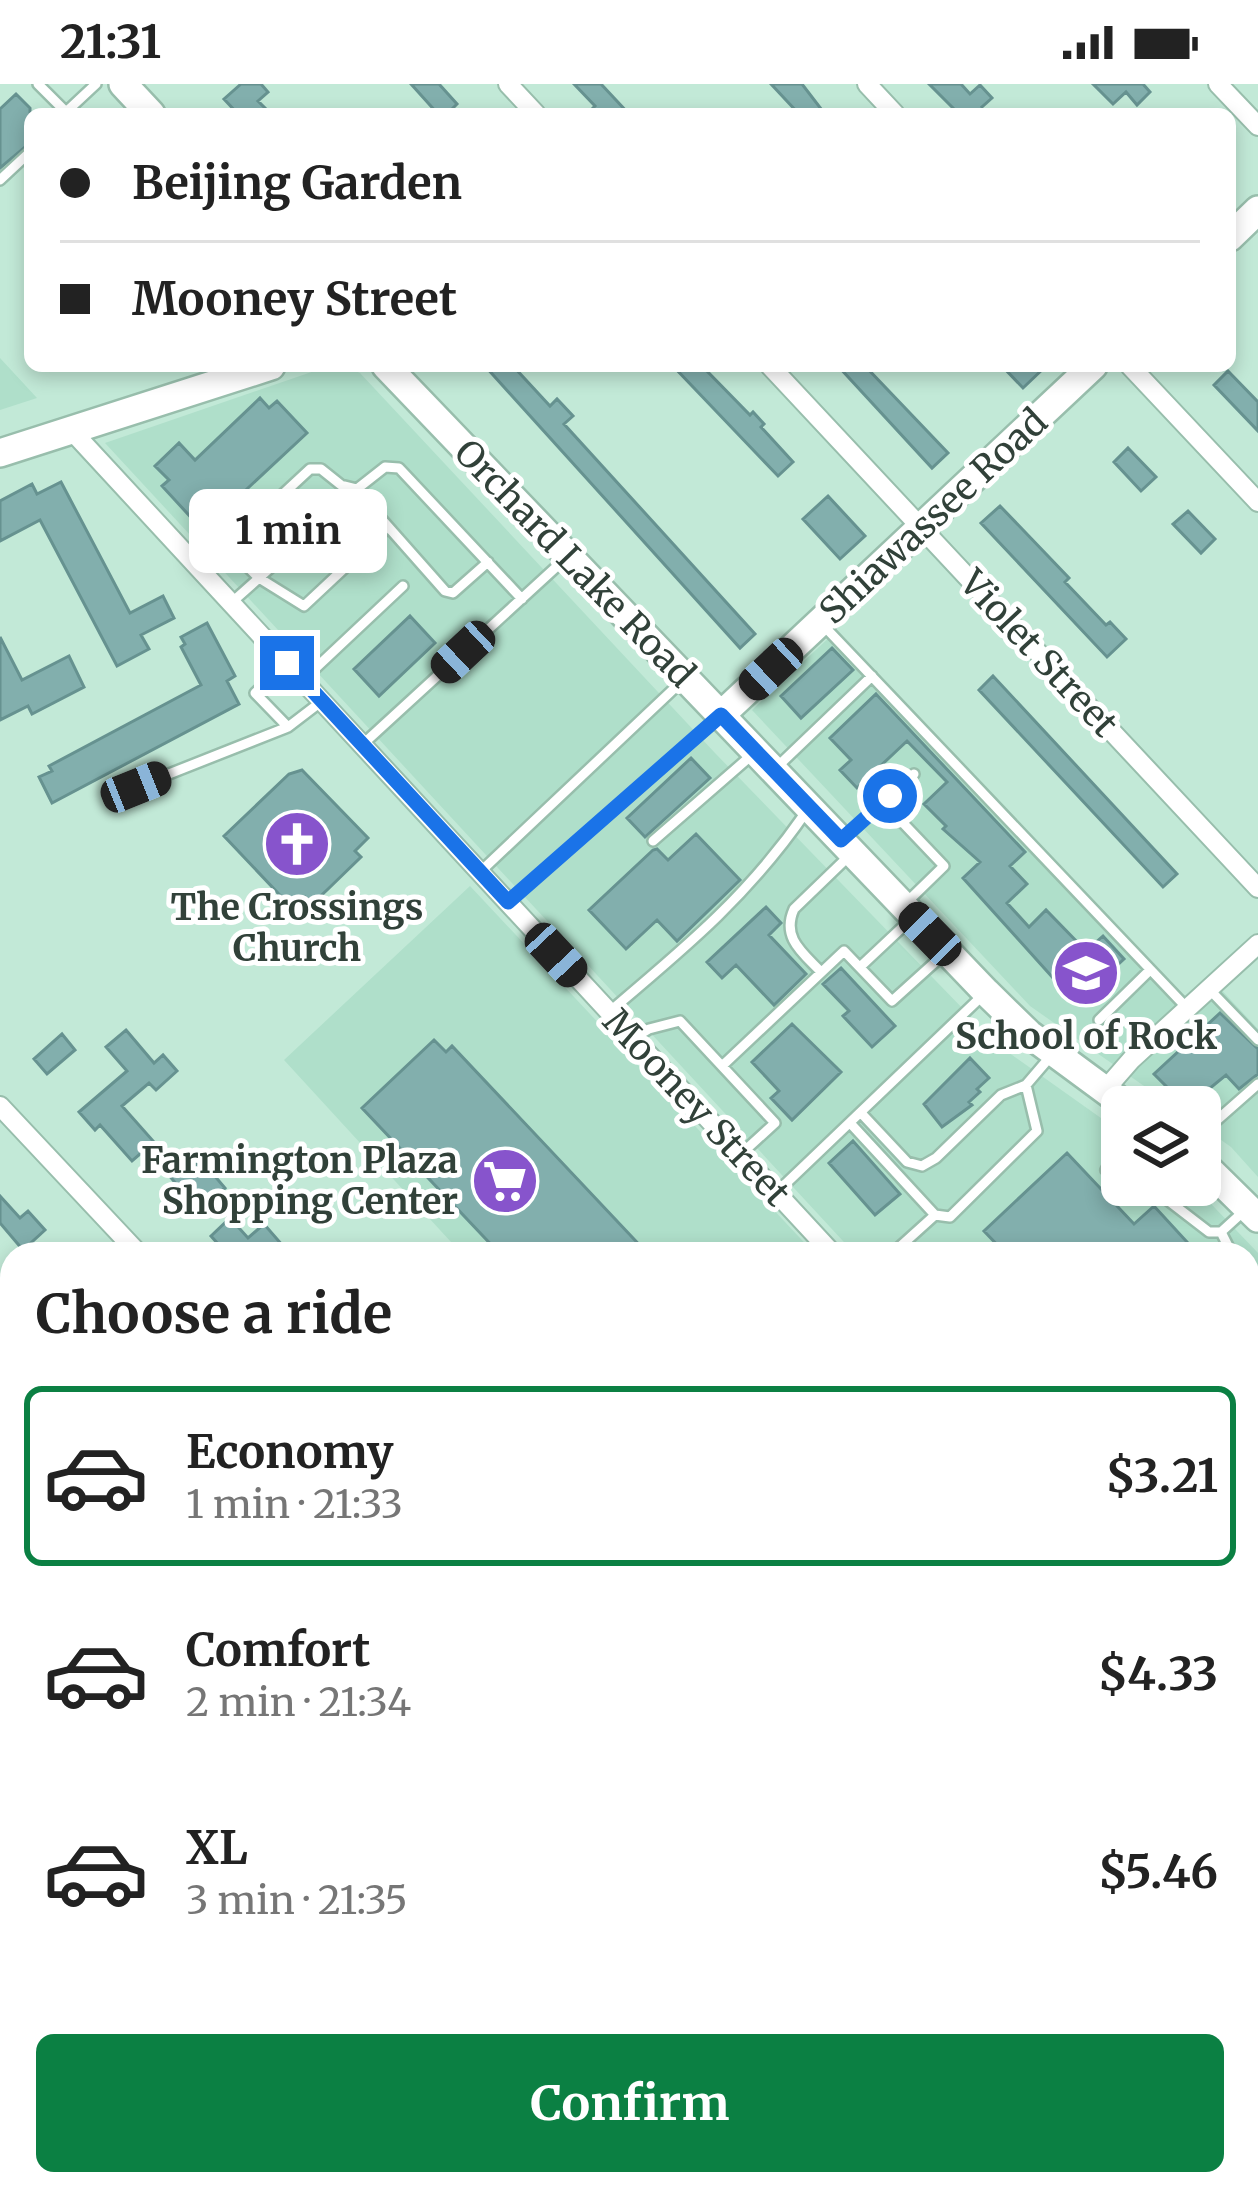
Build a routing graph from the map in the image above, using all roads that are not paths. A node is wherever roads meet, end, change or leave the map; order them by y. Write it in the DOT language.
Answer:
graph roads {
  1 [pos="38,84"];
  2 [pos="96,84"];
  3 [pos="123,84"];
  4 [pos="508,84"];
  5 [pos="867,84"];
  6 [pos="1218,84"];
  7 [pos="60,108"];
  8 [pos="70,108"];
  9 [pos="145,108"];
  10 [pos="530,108"];
  11 [pos="889,108"];
  12 [pos="1258,126"];
  13 [pos="24,158"];
  14 [pos="0,180"];
  15 [pos="1258,210"];
  16 [pos="1236,231"];
  17 [pos="254,372"];
  18 [pos="392,372"];
  19 [pos="776,372"];
  20 [pos="1087,372"];
  21 [pos="1136,372"];
  22 [pos="73,431"];
  23 [pos="0,453"];
  24 [pos="357,489"];
  25 [pos="1258,502"];
  26 [pos="384,522"];
  27 [pos="921,527"];
  28 [pos="568,556"];
  29 [pos="488,562"];
  30 [pos="259,578"];
  31 [pos="403,586"];
  32 [pos="522,598"];
  33 [pos="231,603"];
  34 [pos="820,622"];
  35 [pos="287,663"];
  36 [pos="872,676"];
  37 [pos="685,677"];
  38 [pos="303,680"];
  39 [pos="322,701"];
  40 [pos="721,715"];
  41 [pos="288,727"];
  42 [pos="362,745"];
  43 [pos="765,760"];
  44 [pos="914,774"];
  45 [pos="136,787"];
  46 [pos="810,807"];
  47 [pos="904,824"];
  48 [pos="653,841"];
  49 [pos="847,846"];
  50 [pos="480,872"];
  51 [pos="1258,888"];
  52 [pos="508,902"];
  53 [pos="909,911"];
  54 [pos="1258,944"];
  55 [pos="947,952"];
  56 [pos="860,967"];
  57 [pos="1150,970"];
  58 [pos="821,972"];
  59 [pos="1209,989"];
  60 [pos="986,992"];
  61 [pos="1187,1009"];
  62 [pos="609,1012"];
  63 [pos="1099,1020"];
  64 [pos="634,1039"];
  65 [pos="1258,1040"];
  66 [pos="1054,1053"];
  67 [pos="722,1066"];
  68 [pos="1258,1084"];
  69 [pos="1026,1085"];
  70 [pos="1121,1086"];
  71 [pos="1101,1088"];
  72 [pos="0,1106"];
  73 [pos="862,1114"];
  74 [pos="1221,1117"];
  75 [pos="850,1124"];
  76 [pos="741,1154"];
  77 [pos="1221,1181"];
  78 [pos="776,1192"];
  79 [pos="1174,1206"];
  80 [pos="1253,1212"];
  81 [pos="935,1215"];
  82 [pos="1221,1232"];
  83 [pos="129,1242"];
  84 [pos="822,1242"];
  85 [pos="905,1242"];
  86 [pos="1226,1242"];
  1 -- 7 [label="lane"];
  2 -- 8 [label="lane"];
  3 -- 9 [label="main road"];
  4 -- 10 [label="street"];
  5 -- 11 [label="street"];
  6 -- 12 [label="street"];
  13 -- 14 [label="lane"];
  15 -- 16 [label="main road"];
  17 -- 22 [label="main road"];
  18 -- 28 [label="main road, Orchard Lake Road"];
  19 -- 27 [label="street, Violet Street"];
  20 -- 27 [label="main road, Shiawassee Road"];
  21 -- 25 [label="street"];
  22 -- 23 [label="main road"];
  22 -- 33 [label="street, Mooney Street"];
  24 -- 26 [label="lane"];
  24 -- 29 [label="lane"];
  24 -- 30 [label="lane"];
  24 -- 30 [label="lane"];
  26 -- 29 [label="lane"];
  26 -- 30 [label="lane"];
  27 -- 34 [label="main road, Shiawassee Road"];
  27 -- 51 [label="street, Violet Street"];
  28 -- 32 [label="lane"];
  28 -- 37 [label="main road, Orchard Lake Road"];
  29 -- 32 [label="lane"];
  30 -- 33 [label="lane"];
  31 -- 38 [label="lane"];
  32 -- 42 [label="lane"];
  33 -- 35 [label="street, Mooney Street"];
  34 -- 36 [label="lane"];
  34 -- 40 [label="main road, Shiawassee Road"];
  35 -- 38 [label="street, Mooney Street"];
  35 -- 41 [label="lane"];
  36 -- 43 [label="lane"];
  36 -- 57 [label="lane"];
  37 -- 40 [label="main road, Orchard Lake Road"];
  37 -- 50 [label="lane"];
  38 -- 39 [label="street, Mooney Street"];
  39 -- 41 [label="lane"];
  39 -- 42 [label="street, Mooney Street"];
  40 -- 43 [label="main road, Orchard Lake Road"];
  40 -- 52 [label="lane"];
  41 -- 45 [label="lane"];
  42 -- 50 [label="street, Mooney Street"];
  43 -- 46 [label="main road, Orchard Lake Road"];
  43 -- 48 [label="lane"];
  44 -- 49 [label="lane"];
  46 -- 49 [label="main road, Orchard Lake Road"];
  46 -- 62 [label="lane"];
  47 -- 53 [label="lane"];
  49 -- 53 [label="main road, Orchard Lake Road"];
  49 -- 58 [label="lane"];
  50 -- 52 [label="street, Mooney Street"];
  52 -- 62 [label="street, Mooney Street"];
  53 -- 55 [label="main road, Orchard Lake Road"];
  53 -- 56 [label="lane"];
  54 -- 59 [label="street"];
  55 -- 56 [label="lane"];
  55 -- 60 [label="main road, Orchard Lake Road"];
  56 -- 58 [label="lane"];
  57 -- 61 [label="lane"];
  57 -- 63 [label="lane"];
  58 -- 67 [label="lane"];
  59 -- 61 [label="street"];
  59 -- 65 [label="lane"];
  60 -- 66 [label="main road, Orchard Lake Road"];
  60 -- 73 [label="lane"];
  61 -- 70 [label="street"];
  62 -- 64 [label="street, Mooney Street"];
  64 -- 67 [label="lane"];
  64 -- 76 [label="street, Mooney Street"];
  66 -- 69 [label="lane"];
  66 -- 71 [label="main road, Orchard Lake Road"];
  67 -- 76 [label="lane"];
  68 -- 74 [label="lane"];
  69 -- 73 [label="lane"];
  69 -- 81 [label="lane"];
  72 -- 83 [label="street"];
  73 -- 75 [label="lane"];
  75 -- 78 [label="lane"];
  75 -- 81 [label="lane"];
  76 -- 78 [label="street, Mooney Street"];
  77 -- 80 [label="main road"];
  78 -- 84 [label="street, Mooney Street"];
  79 -- 82 [label="lane"];
  80 -- 82 [label="lane"];
  81 -- 85 [label="lane"];
  82 -- 86 [label="lane"];
}
